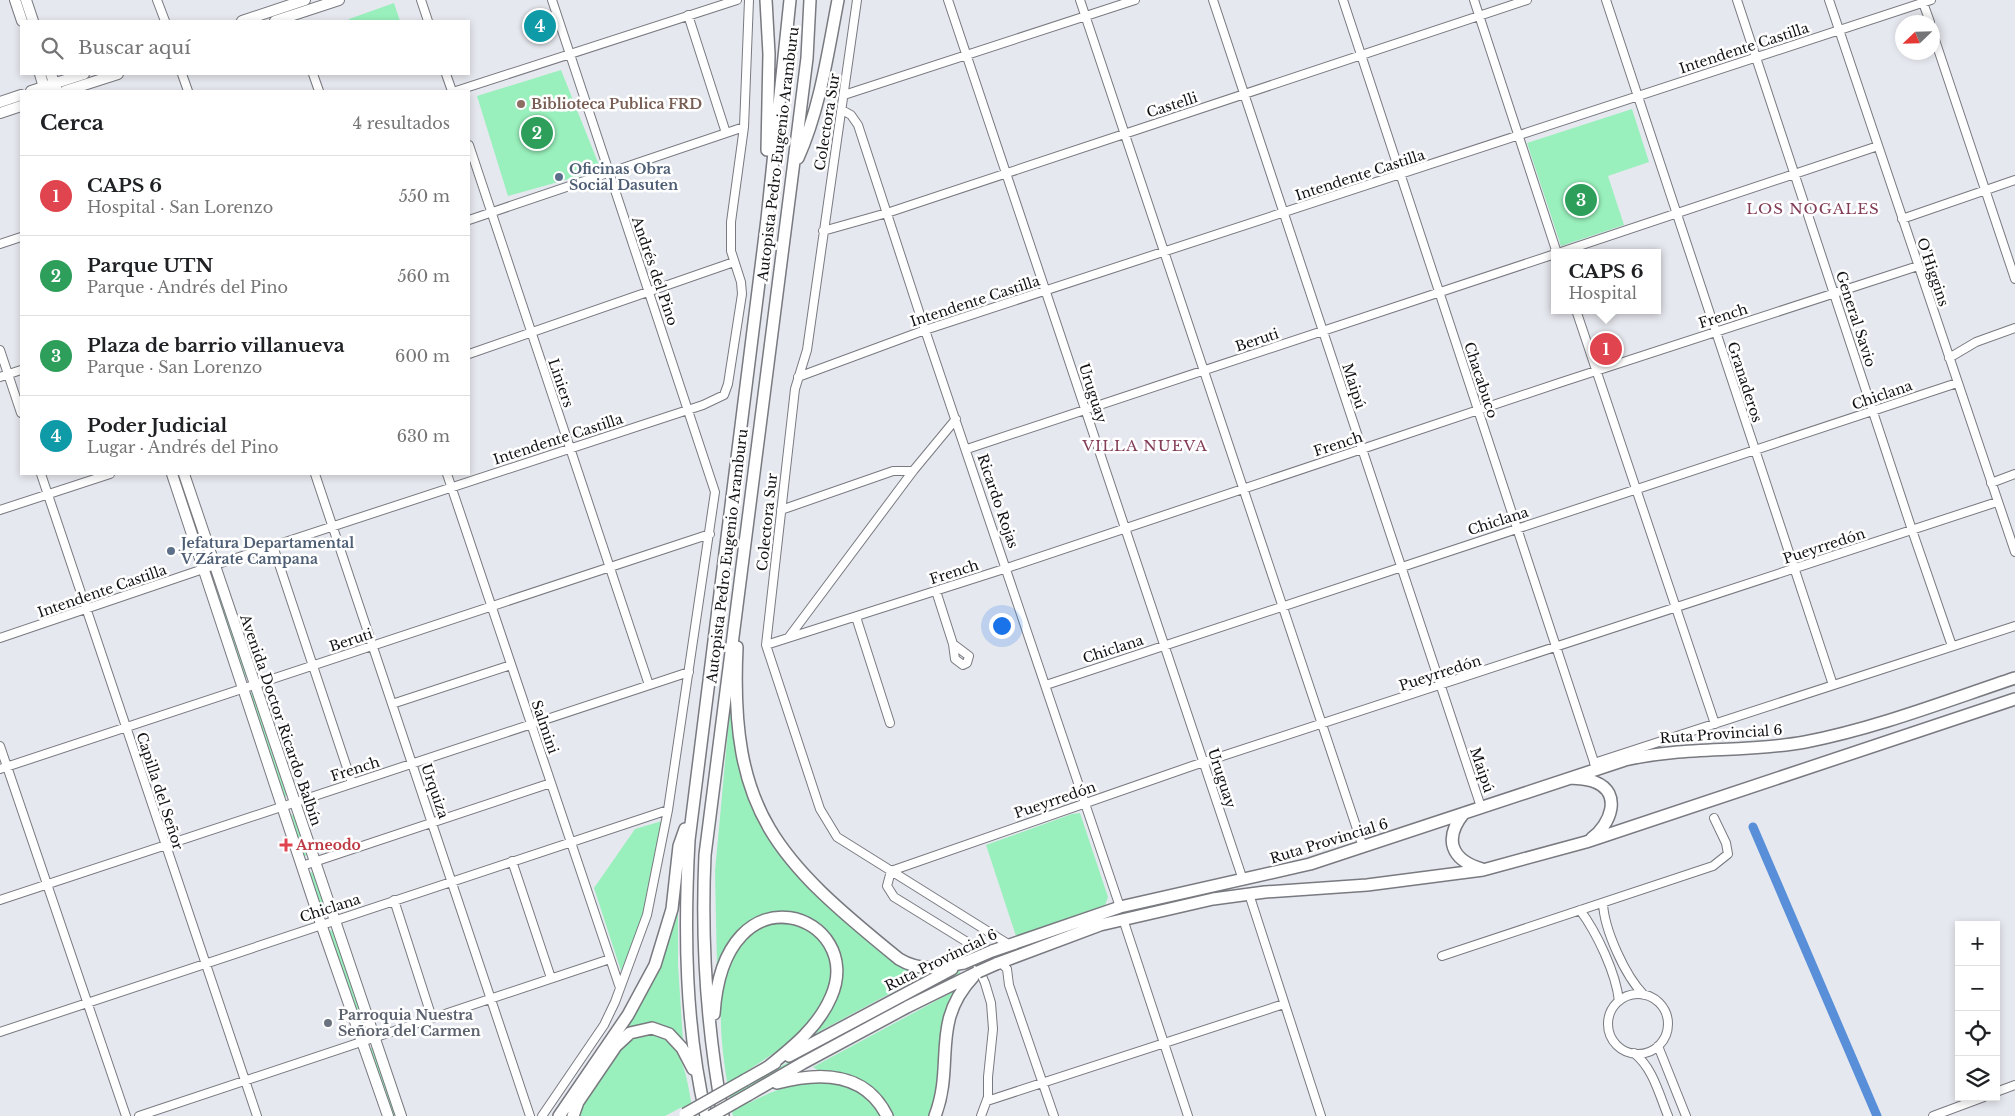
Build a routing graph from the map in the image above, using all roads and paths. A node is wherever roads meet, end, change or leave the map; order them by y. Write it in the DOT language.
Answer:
graph roads {
  1 [pos="15,0"];
  2 [pos="26,0"];
  3 [pos="157,0"];
  4 [pos="306,0"];
  5 [pos="339,0"];
  6 [pos="421,0"];
  7 [pos="552,0"];
  8 [pos="737,0"];
  9 [pos="749,0"];
  10 [pos="766,0"];
  11 [pos="790,0"];
  12 [pos="810,0"];
  13 [pos="838,0"];
  14 [pos="857,0"];
  15 [pos="948,0"];
  16 [pos="1080,0"];
  17 [pos="1135,0"];
  18 [pos="1213,0"];
  19 [pos="1343,0"];
  20 [pos="1474,0"];
  21 [pos="1528,0"];
  22 [pos="1606,0"];
  23 [pos="1737,0"];
  24 [pos="1829,0"];
  25 [pos="1925,1"];
  26 [pos="292,10"];
  27 [pos="1928,15"];
  28 [pos="688,16"];
  29 [pos="1086,16"];
  30 [pos="1479,16"];
  31 [pos="22,20"];
  32 [pos="34,20"];
  33 [pos="164,20"];
  34 [pos="247,20"];
  35 [pos="277,20"];
  36 [pos="428,20"];
  37 [pos="1839,30"];
  38 [pos="569,53"];
  39 [pos="1361,55"];
  40 [pos="1940,55"];
  41 [pos="967,56"];
  42 [pos="1756,58"];
  43 [pos="41,75"];
  44 [pos="81,75"];
  45 [pos="115,75"];
  46 [pos="182,75"];
  47 [pos="313,75"];
  48 [pos="446,75"];
  49 [pos="50,85"];
  50 [pos="34,90"];
  51 [pos="68,90"];
  52 [pos="188,90"];
  53 [pos="319,90"];
  54 [pos="452,90"];
  55 [pos="459,90"];
  56 [pos="1244,94"];
  57 [pos="20,95"];
  58 [pos="844,95"];
  59 [pos="1638,96"];
  60 [pos="0,102"];
  61 [pos="20,106"];
  62 [pos="842,110"];
  63 [pos="0,113"];
  64 [pos="744,127"];
  65 [pos="726,133"];
  66 [pos="1125,134"];
  67 [pos="1518,136"];
  68 [pos="1878,146"];
  69 [pos="470,148"];
  70 [pos="794,169"];
  71 [pos="609,173"];
  72 [pos="1006,173"];
  73 [pos="1400,174"];
  74 [pos="1795,174"];
  75 [pos="2015,180"];
  76 [pos="1986,190"];
  77 [pos="490,213"];
  78 [pos="887,213"];
  79 [pos="1283,213"];
  80 [pos="1676,214"];
  81 [pos="767,219"];
  82 [pos="1902,219"];
  83 [pos="470,220"];
  84 [pos="823,231"];
  85 [pos="20,237"];
  86 [pos="0,244"];
  87 [pos="1556,249"];
  88 [pos="1569,249"];
  89 [pos="1164,252"];
  90 [pos="1551,255"];
  91 [pos="734,262"];
  92 [pos="1918,266"];
  93 [pos="2015,279"];
  94 [pos="1046,291"];
  95 [pos="649,292"];
  96 [pos="1439,292"];
  97 [pos="1834,293"];
  98 [pos="1577,314"];
  99 [pos="2015,328"];
  100 [pos="925,330"];
  101 [pos="1322,331"];
  102 [pos="1715,332"];
  103 [pos="531,334"];
  104 [pos="0,350"];
  105 [pos="470,354"];
  106 [pos="1949,358"];
  107 [pos="20,370"];
  108 [pos="1204,370"];
  109 [pos="1596,371"];
  110 [pos="4,376"];
  111 [pos="798,377"];
  112 [pos="1957,382"];
  113 [pos="689,410"];
  114 [pos="1086,410"];
  115 [pos="1478,410"];
  116 [pos="1873,411"];
  117 [pos="20,412"];
  118 [pos="956,420"];
  119 [pos="569,448"];
  120 [pos="967,449"];
  121 [pos="1362,449"];
  122 [pos="1755,450"];
  123 [pos="913,471"];
  124 [pos="2015,474"];
  125 [pos="42,475"];
  126 [pos="107,475"];
  127 [pos="172,475"];
  128 [pos="184,475"];
  129 [pos="315,475"];
  130 [pos="447,475"];
  131 [pos="1991,483"];
  132 [pos="451,487"];
  133 [pos="1243,488"];
  134 [pos="1636,489"];
  135 [pos="48,494"];
  136 [pos="1997,502"];
  137 [pos="0,510"];
  138 [pos="781,510"];
  139 [pos="332,526"];
  140 [pos="1125,528"];
  141 [pos="1517,528"];
  142 [pos="1912,530"];
  143 [pos="710,534"];
  144 [pos="273,546"];
  145 [pos="2015,552"];
  146 [pos="741,564"];
  147 [pos="214,565"];
  148 [pos="1400,566"];
  149 [pos="609,567"];
  150 [pos="1008,568"];
  151 [pos="1794,569"];
  152 [pos="204,570"];
  153 [pos="936,591"];
  154 [pos="492,606"];
  155 [pos="1282,606"];
  156 [pos="1676,608"];
  157 [pos="87,609"];
  158 [pos="856,617"];
  159 [pos="2015,626"];
  160 [pos="789,636"];
  161 [pos="0,638"];
  162 [pos="954,644"];
  163 [pos="766,645"];
  164 [pos="1164,645"];
  165 [pos="373,646"];
  166 [pos="1952,646"];
  167 [pos="1556,648"];
  168 [pos="313,665"];
  169 [pos="511,665"];
  170 [pos="689,672"];
  171 [pos="2015,678"];
  172 [pos="254,685"];
  173 [pos="649,685"];
  174 [pos="1046,685"];
  175 [pos="1440,686"];
  176 [pos="1833,686"];
  177 [pos="243,688"];
  178 [pos="2015,699"];
  179 [pos="392,704"];
  180 [pos="890,722"];
  181 [pos="531,724"];
  182 [pos="1715,724"];
  183 [pos="1322,725"];
  184 [pos="126,728"];
  185 [pos="0,746"];
  186 [pos="412,763"];
  187 [pos="1204,763"];
  188 [pos="1595,765"];
  189 [pos="4,768"];
  190 [pos="1570,778"];
  191 [pos="352,783"];
  192 [pos="551,783"];
  193 [pos="294,802"];
  194 [pos="1086,802"];
  195 [pos="282,806"];
  196 [pos="692,806"];
  197 [pos="1481,807"];
  198 [pos="668,810"];
  199 [pos="1464,813"];
  200 [pos="1714,818"];
  201 [pos="432,823"];
  202 [pos="571,842"];
  203 [pos="1586,842"];
  204 [pos="165,845"];
  205 [pos="1363,847"];
  206 [pos="512,861"];
  207 [pos="314,862"];
  208 [pos="302,866"];
  209 [pos="1483,870"];
  210 [pos="891,871"];
  211 [pos="1243,880"];
  212 [pos="452,881"];
  213 [pos="47,884"];
  214 [pos="1249,894"];
  215 [pos="0,900"];
  216 [pos="394,900"];
  217 [pos="1603,903"];
  218 [pos="1120,906"];
  219 [pos="1580,910"];
  220 [pos="1123,919"];
  221 [pos="334,920"];
  222 [pos="321,924"];
  223 [pos="1008,944"];
  224 [pos="1442,956"];
  225 [pos="610,959"];
  226 [pos="205,963"];
  227 [pos="998,963"];
  228 [pos="959,965"];
  229 [pos="551,978"];
  230 [pos="964,982"];
  231 [pos="620,988"];
  232 [pos="1644,995"];
  233 [pos="491,998"];
  234 [pos="1619,1001"];
  235 [pos="88,1002"];
  236 [pos="1284,1004"];
  237 [pos="432,1018"];
  238 [pos="0,1032"];
  239 [pos="374,1038"];
  240 [pos="362,1042"];
  241 [pos="1163,1042"];
  242 [pos="712,1046"];
  243 [pos="1658,1046"];
  244 [pos="1634,1053"];
  245 [pos="768,1067"];
  246 [pos="697,1078"];
  247 [pos="244,1081"];
  248 [pos="1043,1082"];
  249 [pos="2015,1085"];
  250 [pos="763,1087"];
  251 [pos="2000,1091"];
  252 [pos="988,1101"];
  253 [pos="1973,1101"];
  254 [pos="683,1115"];
  255 [pos="126,1116"];
  256 [pos="139,1116"];
  257 [pos="257,1116"];
  258 [pos="388,1116"];
  259 [pos="400,1116"];
  260 [pos="529,1116"];
  261 [pos="542,1116"];
  262 [pos="558,1116"];
  263 [pos="572,1116"];
  264 [pos="706,1116"];
  265 [pos="711,1116"];
  266 [pos="724,1116"];
  267 [pos="887,1116"];
  268 [pos="935,1116"];
  269 [pos="981,1116"];
  270 [pos="1054,1116"];
  271 [pos="1188,1116"];
  272 [pos="1321,1116"];
  273 [pos="1668,1116"];
  274 [pos="1686,1116"];
  275 [pos="1934,1116"];
  1 -- 31 [label="main road"];
  2 -- 32 [label="main road"];
  3 -- 33 [label="street"];
  4 -- 26 [label="main road"];
  5 -- 26 [label="main road"];
  6 -- 36 [label="street"];
  7 -- 38 [label="street, Andrés del Pino"];
  8 -- 28 [label="street"];
  9 -- 64 [label="street"];
  10 -- 81 [label="highway"];
  11 -- 81 [label="highway, Autopista Pedro Eugenio Aramburu"];
  12 -- 70 [label="highway, Autopista Pedro Eugenio Aramburu"];
  13 -- 70 [label="highway"];
  14 -- 58 [label="street, Colectora Sur"];
  15 -- 41 [label="street, Uruguay"];
  16 -- 29 [label="street"];
  17 -- 29 [label="street"];
  18 -- 56 [label="street, Maipú"];
  19 -- 39 [label="street, Chacabuco"];
  20 -- 30 [label="street"];
  21 -- 30 [label="street, Castelli"];
  22 -- 59 [label="street, Granaderos"];
  23 -- 42 [label="street, General Savio"];
  24 -- 37 [label="street, O'Higgins"];
  25 -- 27 [label="street"];
  25 -- 37 [label="street, Intendente Castilla"];
  26 -- 34 [label="main road"];
  26 -- 35 [label="main road"];
  28 -- 38 [label="street"];
  28 -- 65 [label="street"];
  29 -- 41 [label="street"];
  29 -- 66 [label="street"];
  30 -- 39 [label="street, Castelli"];
  30 -- 67 [label="street"];
  37 -- 42 [label="street, Intendente Castilla"];
  37 -- 68 [label="street, O'Higgins"];
  38 -- 55 [label="street"];
  38 -- 71 [label="street, Andrés del Pino"];
  39 -- 56 [label="street, Castelli"];
  39 -- 73 [label="street, Chacabuco"];
  40 -- 76 [label="street"];
  41 -- 58 [label="street"];
  41 -- 72 [label="street, Uruguay"];
  42 -- 59 [label="street, Intendente Castilla"];
  42 -- 74 [label="street, General Savio"];
  43 -- 49 [label="main road"];
  44 -- 49 [label="main road"];
  45 -- 51 [label="main road"];
  46 -- 52 [label="street"];
  47 -- 53 [label="street"];
  48 -- 54 [label="street"];
  49 -- 50 [label="main road"];
  56 -- 66 [label="street, Castelli"];
  56 -- 79 [label="street, Maipú"];
  57 -- 60 [label="main road"];
  58 -- 62 [label="street, Colectora Sur"];
  59 -- 67 [label="street, Intendente Castilla"];
  59 -- 80 [label="street, Granaderos"];
  61 -- 63 [label="main road"];
  62 -- 78 [label="street, Ricardo Rojas"];
  62 -- 84 [label="street, Colectora Sur"];
  64 -- 65 [label="street"];
  64 -- 91 [label="street"];
  65 -- 71 [label="street"];
  66 -- 72 [label="street, Castelli"];
  66 -- 89 [label="street"];
  67 -- 73 [label="street, Intendente Castilla"];
  67 -- 87 [label="street"];
  68 -- 74 [label="street, Beruti"];
  68 -- 82 [label="street, O'Higgins"];
  69 -- 77 [label="street, Liniers"];
  70 -- 146 [label="highway, Autopista Pedro Eugenio Aramburu"];
  71 -- 77 [label="street"];
  71 -- 95 [label="street, Andrés del Pino"];
  72 -- 78 [label="street, Castelli"];
  72 -- 94 [label="street, Uruguay"];
  73 -- 79 [label="street, Intendente Castilla"];
  73 -- 96 [label="street, Chacabuco"];
  74 -- 80 [label="street, Beruti"];
  74 -- 97 [label="street, General Savio"];
  75 -- 76 [label="street"];
  76 -- 82 [label="street"];
  76 -- 93 [label="street"];
  77 -- 83 [label="street"];
  77 -- 103 [label="street, Liniers"];
  78 -- 84 [label="street, Castelli"];
  78 -- 100 [label="street, Ricardo Rojas"];
  79 -- 89 [label="street, Intendente Castilla"];
  79 -- 101 [label="street, Maipú"];
  80 -- 88 [label="street, Beruti"];
  80 -- 102 [label="street, Granaderos"];
  81 -- 196 [label="highway, Autopista Pedro Eugenio Aramburu"];
  82 -- 92 [label="street, O'Higgins"];
  84 -- 111 [label="street, Colectora Sur"];
  85 -- 86 [label="street"];
  89 -- 94 [label="street, Intendente Castilla"];
  89 -- 108 [label="street"];
  90 -- 96 [label="street, Beruti"];
  91 -- 95 [label="street"];
  91 -- 113 [label="street, Intendente Castilla"];
  92 -- 97 [label="street, French"];
  92 -- 106 [label="street, O'Higgins"];
  94 -- 100 [label="street, Intendente Castilla"];
  94 -- 114 [label="street, Uruguay"];
  95 -- 103 [label="street"];
  95 -- 113 [label="street, Andrés del Pino"];
  96 -- 101 [label="street, Beruti"];
  96 -- 115 [label="street, Chacabuco"];
  97 -- 102 [label="street, French"];
  97 -- 116 [label="street, General Savio"];
  98 -- 109 [label="street"];
  99 -- 106 [label="street"];
  100 -- 111 [label="street, Intendente Castilla"];
  100 -- 118 [label="street, Ricardo Rojas"];
  101 -- 108 [label="street, Beruti"];
  101 -- 121 [label="street, Maipú"];
  102 -- 109 [label="street, French"];
  102 -- 122 [label="street, Granaderos"];
  103 -- 105 [label="street"];
  103 -- 119 [label="street, Liniers"];
  104 -- 110 [label="street"];
  106 -- 112 [label="street, O'Higgins"];
  107 -- 110 [label="street"];
  108 -- 114 [label="street, Beruti"];
  108 -- 133 [label="street"];
  109 -- 115 [label="street, French"];
  109 -- 134 [label="street"];
  110 -- 117 [label="street"];
  111 -- 138 [label="street, Colectora Sur"];
  112 -- 116 [label="street, Chiclana"];
  112 -- 131 [label="street, O'Higgins"];
  113 -- 119 [label="street, Intendente Castilla"];
  113 -- 143 [label="street, Andrés del Pino"];
  114 -- 120 [label="street, Beruti"];
  114 -- 140 [label="street, Uruguay"];
  115 -- 121 [label="street, French"];
  115 -- 141 [label="street, Chacabuco"];
  116 -- 122 [label="street, Chiclana"];
  116 -- 142 [label="street, General Savio"];
  118 -- 120 [label="street, Ricardo Rojas"];
  118 -- 123 [label="street"];
  119 -- 132 [label="street, Intendente Castilla"];
  119 -- 149 [label="street, Liniers"];
  120 -- 150 [label="street, Ricardo Rojas"];
  121 -- 133 [label="street, French"];
  121 -- 148 [label="street, Maipú"];
  122 -- 134 [label="street, Chiclana"];
  122 -- 151 [label="street, Granaderos"];
  123 -- 138 [label="street"];
  123 -- 160 [label="street"];
  124 -- 131 [label="street"];
  125 -- 135 [label="street, Capilla del Señor"];
  126 -- 135 [label="street"];
  127 -- 152 [label="main road, Avenida Doctor Ricardo Balbín"];
  128 -- 147 [label="main road, Avenida Doctor Ricardo Balbín"];
  129 -- 139 [label="street, Urquiza"];
  130 -- 132 [label="street, Salmini"];
  131 -- 136 [label="street, O'Higgins"];
  132 -- 139 [label="street, Intendente Castilla"];
  132 -- 154 [label="street, Salmini"];
  133 -- 140 [label="street, French"];
  133 -- 155 [label="street"];
  134 -- 141 [label="street, Chiclana"];
  134 -- 156 [label="street"];
  135 -- 137 [label="street"];
  135 -- 157 [label="street, Capilla del Señor"];
  136 -- 142 [label="street, Pueyrredón"];
  136 -- 145 [label="street, O'Higgins"];
  138 -- 163 [label="street, Colectora Sur"];
  139 -- 144 [label="street, Intendente Castilla"];
  139 -- 165 [label="street, Urquiza"];
  140 -- 150 [label="street, French"];
  140 -- 164 [label="street, Uruguay"];
  141 -- 148 [label="street, Chiclana"];
  141 -- 167 [label="street, Chacabuco"];
  142 -- 151 [label="street, Pueyrredón"];
  142 -- 166 [label="street, General Savio"];
  143 -- 149 [label="street, Beruti"];
  143 -- 170 [label="street"];
  144 -- 147 [label="street, Intendente Castilla"];
  144 -- 168 [label="street"];
  146 -- 228 [label="highway"];
  146 -- 242 [label="highway, Autopista Pedro Eugenio Aramburu"];
  147 -- 152 [label="street, Intendente Castilla"];
  147 -- 172 [label="main road, Avenida Doctor Ricardo Balbín"];
  148 -- 155 [label="street, Chiclana"];
  148 -- 175 [label="street, Maipú"];
  149 -- 154 [label="street, Beruti"];
  149 -- 173 [label="street, Liniers"];
  150 -- 153 [label="street, French"];
  150 -- 174 [label="street, Ricardo Rojas"];
  151 -- 156 [label="street, Pueyrredón"];
  151 -- 176 [label="street, Granaderos"];
  152 -- 157 [label="street, Intendente Castilla"];
  152 -- 177 [label="main road, Avenida Doctor Ricardo Balbín"];
  153 -- 158 [label="street, French"];
  153 -- 162 [label="street"];
  154 -- 165 [label="street, Beruti"];
  154 -- 169 [label="street, Salmini"];
  155 -- 164 [label="street, Chiclana"];
  155 -- 183 [label="street"];
  156 -- 167 [label="street, Pueyrredón"];
  156 -- 182 [label="street"];
  157 -- 161 [label="street, Intendente Castilla"];
  157 -- 184 [label="street, Capilla del Señor"];
  158 -- 160 [label="street, French"];
  158 -- 180 [label="street"];
  159 -- 166 [label="street"];
  160 -- 163 [label="street, French"];
  163 -- 210 [label="street, Colectora Sur"];
  164 -- 174 [label="street, Chiclana"];
  164 -- 187 [label="street, Uruguay"];
  165 -- 168 [label="street, Beruti"];
  165 -- 179 [label="street, Urquiza"];
  166 -- 176 [label="street"];
  167 -- 175 [label="street, Pueyrredón"];
  167 -- 188 [label="street, Chacabuco"];
  168 -- 172 [label="street, Beruti"];
  168 -- 191 [label="street"];
  169 -- 179 [label="street"];
  169 -- 181 [label="street, Salmini"];
  170 -- 173 [label="street, French"];
  170 -- 198 [label="street"];
  171 -- 188 [label="highway, Ruta Provincial 6"];
  172 -- 177 [label="street, Beruti"];
  172 -- 193 [label="main road, Avenida Doctor Ricardo Balbín"];
  173 -- 181 [label="street, French"];
  174 -- 194 [label="street, Ricardo Rojas"];
  175 -- 183 [label="street, Pueyrredón"];
  175 -- 197 [label="street, Maipú"];
  176 -- 182 [label="street"];
  177 -- 184 [label="street, Beruti"];
  177 -- 195 [label="main road, Avenida Doctor Ricardo Balbín"];
  178 -- 203 [label="highway, Ruta Provincial 6"];
  179 -- 186 [label="street, Urquiza"];
  181 -- 186 [label="street, French"];
  181 -- 192 [label="street, Salmini"];
  182 -- 188 [label="street"];
  183 -- 187 [label="street, Pueyrredón"];
  183 -- 205 [label="street"];
  184 -- 189 [label="street, Beruti"];
  184 -- 204 [label="street, Capilla del Señor"];
  185 -- 189 [label="street"];
  186 -- 191 [label="street, French"];
  186 -- 201 [label="street, Urquiza"];
  187 -- 194 [label="street, Pueyrredón"];
  187 -- 211 [label="street, Uruguay"];
  188 -- 190 [label="highway, Ruta Provincial 6"];
  189 -- 213 [label="street"];
  190 -- 197 [label="highway, Ruta Provincial 6"];
  190 -- 203 [label="highway"];
  191 -- 193 [label="street, French"];
  192 -- 201 [label="street"];
  192 -- 202 [label="street, Salmini"];
  193 -- 195 [label="street, French"];
  193 -- 207 [label="main road, Avenida Doctor Ricardo Balbín"];
  194 -- 210 [label="street, Pueyrredón"];
  194 -- 218 [label="street, Ricardo Rojas"];
  195 -- 204 [label="street, French"];
  195 -- 208 [label="main road, Avenida Doctor Ricardo Balbín"];
  196 -- 246 [label="highway, Autopista Pedro Eugenio Aramburu"];
  196 -- 262 [label="highway"];
  197 -- 199 [label="highway, Ruta Provincial 6"];
  198 -- 202 [label="street, Chiclana"];
  198 -- 231 [label="street"];
  199 -- 205 [label="highway, Ruta Provincial 6"];
  199 -- 209 [label="highway"];
  200 -- 217 [label="street"];
  201 -- 207 [label="street"];
  201 -- 212 [label="street, Urquiza"];
  202 -- 206 [label="street, Chiclana"];
  202 -- 225 [label="street, Salmini"];
  203 -- 209 [label="highway, Ruta Provincial 6"];
  204 -- 213 [label="street, French"];
  204 -- 226 [label="street, Capilla del Señor"];
  205 -- 211 [label="highway, Ruta Provincial 6"];
  206 -- 212 [label="street, Chiclana"];
  206 -- 229 [label="street"];
  207 -- 208 [label="street"];
  207 -- 221 [label="main road, Avenida Doctor Ricardo Balbín"];
  208 -- 222 [label="main road, Avenida Doctor Ricardo Balbín"];
  209 -- 214 [label="highway, Ruta Provincial 6"];
  210 -- 223 [label="street, Colectora Sur"];
  210 -- 252 [label="street"];
  211 -- 218 [label="highway, Ruta Provincial 6"];
  212 -- 216 [label="street, Chiclana"];
  212 -- 233 [label="street, Urquiza"];
  213 -- 215 [label="street, French"];
  213 -- 235 [label="street"];
  214 -- 220 [label="highway, Ruta Provincial 6"];
  214 -- 236 [label="street"];
  216 -- 221 [label="street, Chiclana"];
  216 -- 237 [label="street"];
  217 -- 219 [label="street"];
  217 -- 232 [label="street"];
  218 -- 223 [label="highway, Ruta Provincial 6"];
  219 -- 224 [label="street"];
  219 -- 234 [label="street"];
  220 -- 227 [label="highway, Ruta Provincial 6"];
  220 -- 241 [label="street"];
  221 -- 222 [label="street, Chiclana"];
  221 -- 239 [label="main road, Avenida Doctor Ricardo Balbín"];
  222 -- 226 [label="street, Chiclana"];
  222 -- 240 [label="main road, Avenida Doctor Ricardo Balbín"];
  223 -- 228 [label="highway, Ruta Provincial 6, bridge"];
  225 -- 229 [label="street"];
  225 -- 231 [label="street, Salmini"];
  226 -- 235 [label="street, Chiclana"];
  226 -- 247 [label="street, Capilla del Señor"];
  227 -- 230 [label="highway, Ruta Provincial 6, bridge"];
  227 -- 248 [label="street"];
  228 -- 245 [label="highway, Ruta Provincial 6"];
  229 -- 233 [label="street"];
  230 -- 250 [label="highway, Ruta Provincial 6"];
  230 -- 268 [label="highway"];
  231 -- 261 [label="street"];
  232 -- 234 [label="street"];
  232 -- 243 [label="street"];
  233 -- 237 [label="street"];
  233 -- 260 [label="street, Urquiza"];
  234 -- 244 [label="street"];
  235 -- 238 [label="street, Chiclana"];
  235 -- 255 [label="street"];
  236 -- 241 [label="street"];
  236 -- 272 [label="street"];
  237 -- 239 [label="street"];
  239 -- 240 [label="street"];
  239 -- 259 [label="main road, Avenida Doctor Ricardo Balbín"];
  240 -- 247 [label="street"];
  240 -- 258 [label="main road, Avenida Doctor Ricardo Balbín"];
  241 -- 248 [label="street"];
  241 -- 271 [label="street"];
  242 -- 245 [label="highway"];
  242 -- 266 [label="highway, Autopista Pedro Eugenio Aramburu"];
  243 -- 244 [label="street"];
  243 -- 274 [label="street"];
  244 -- 273 [label="street"];
  245 -- 254 [label="highway, Ruta Provincial 6, bridge"];
  246 -- 263 [label="highway"];
  246 -- 264 [label="highway, Autopista Pedro Eugenio Aramburu"];
  247 -- 256 [label="street"];
  247 -- 257 [label="street, Capilla del Señor"];
  248 -- 252 [label="street"];
  248 -- 270 [label="street"];
  249 -- 251 [label="street"];
  250 -- 265 [label="highway, Ruta Provincial 6, bridge"];
  250 -- 267 [label="highway"];
  252 -- 269 [label="street"];
  253 -- 275 [label="street"];
}
